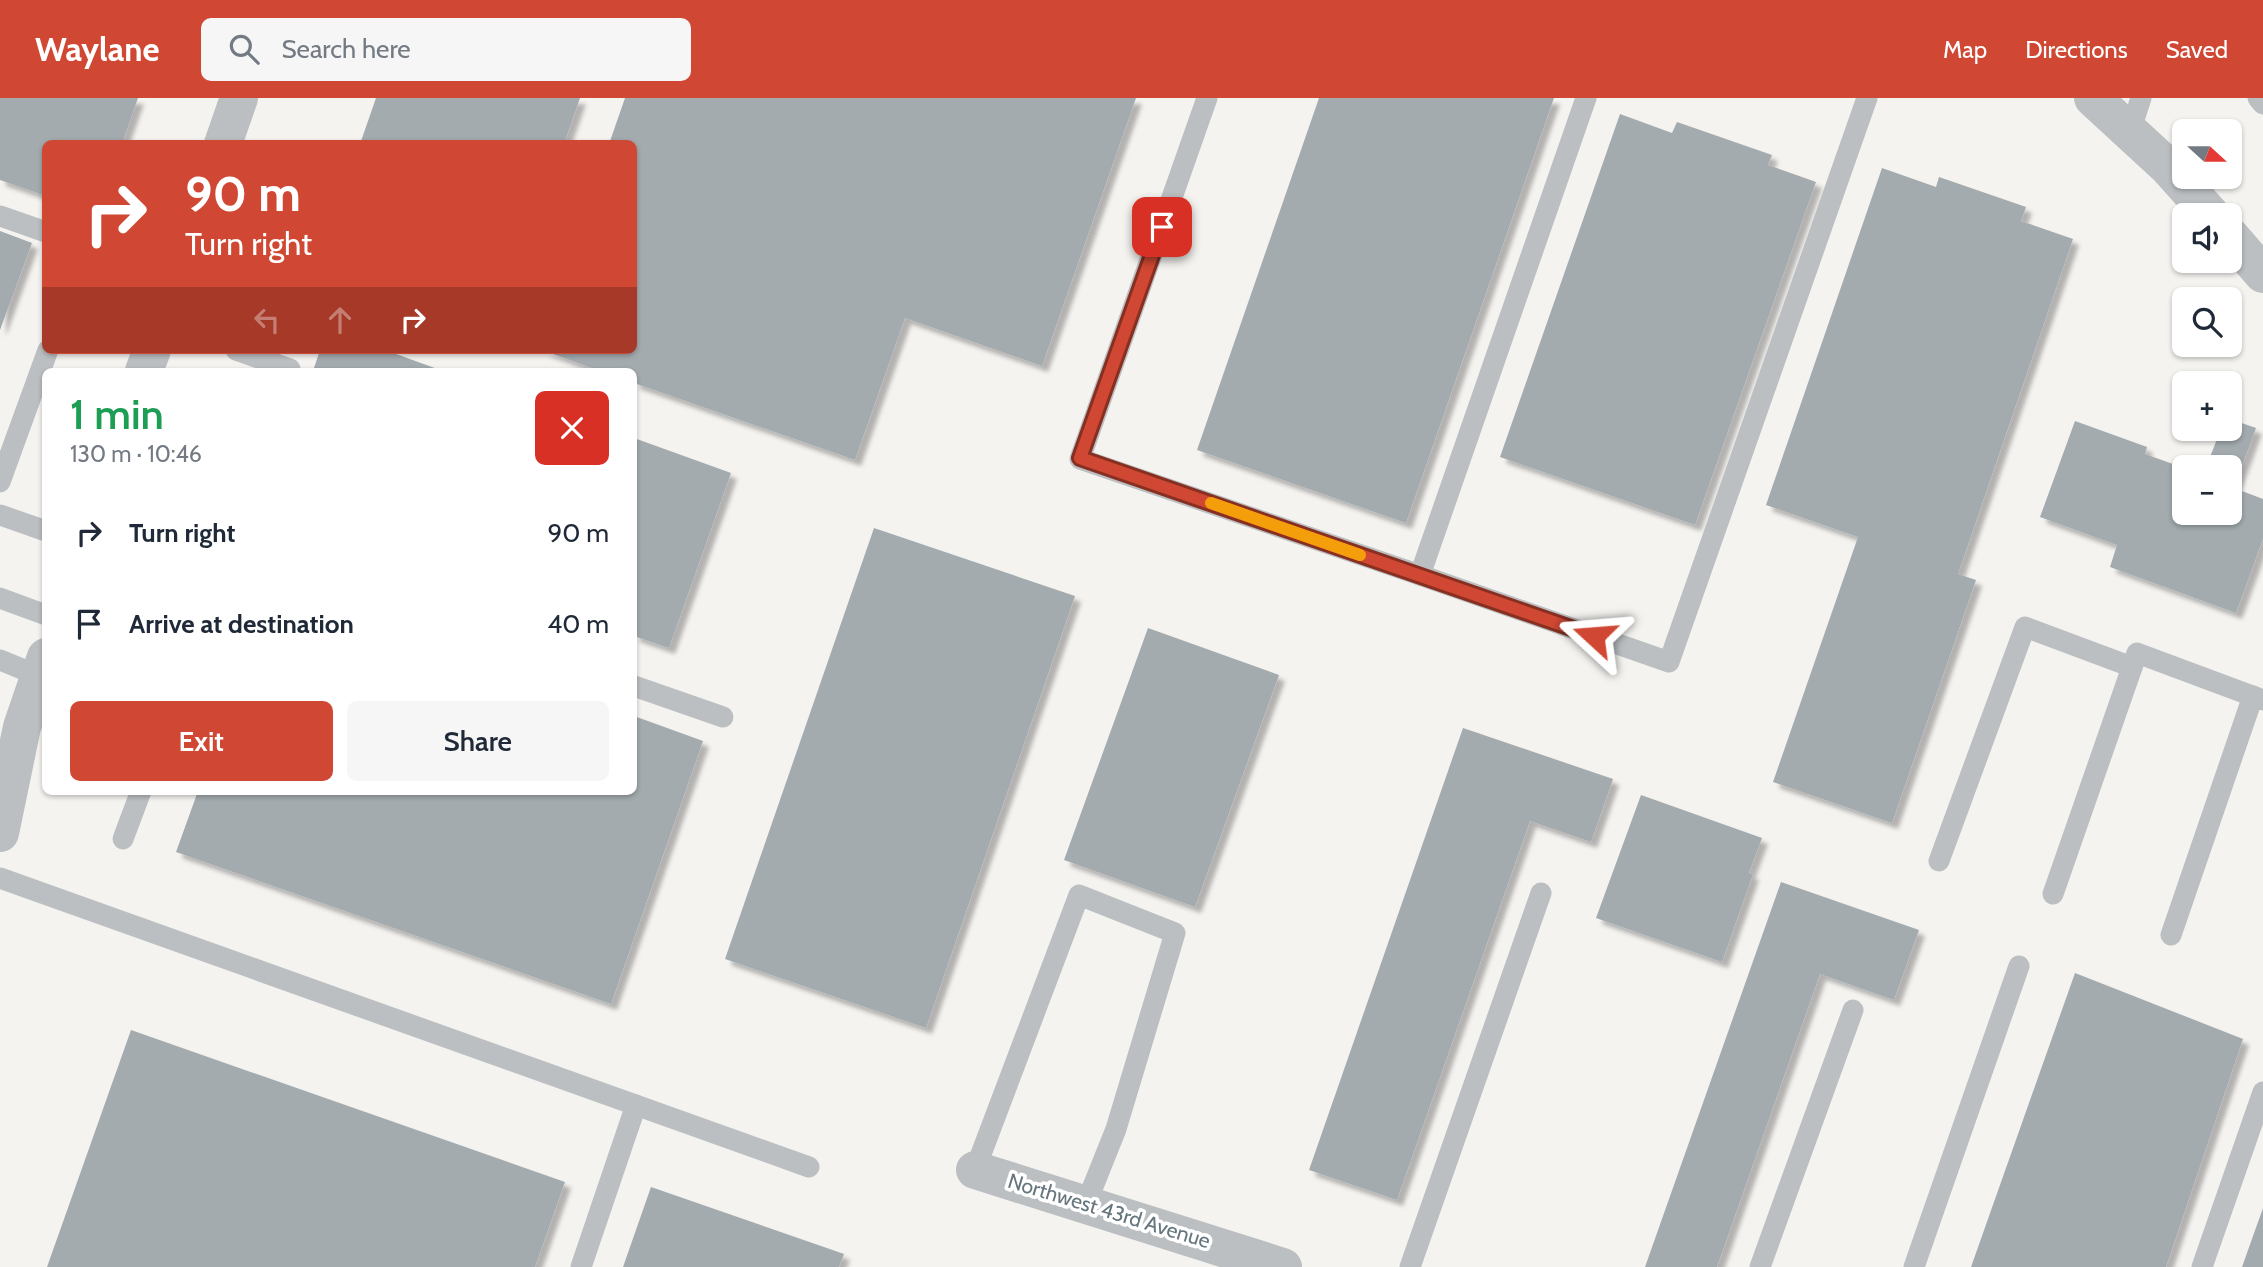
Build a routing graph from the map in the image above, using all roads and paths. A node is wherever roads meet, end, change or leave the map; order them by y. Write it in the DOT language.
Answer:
graph roads {
  1 [pos="239,98"];
  2 [pos="1207,98"];
  3 [pos="1586,98"];
  4 [pos="1867,98"];
  5 [pos="2093,98"];
  6 [pos="2258,98"];
  7 [pos="2263,104"];
  8 [pos="2136,115"];
  9 [pos="224,140"];
  10 [pos="2200,203"];
  11 [pos="0,216"];
  12 [pos="42,231"];
  13 [pos="2242,250"];
  14 [pos="2263,274"];
  15 [pos="47,354"];
  16 [pos="247,354"];
  17 [pos="286,368"];
  18 [pos="0,482"];
  19 [pos="0,515"];
  20 [pos="42,530"];
  21 [pos="1420,575"];
  22 [pos="0,598"];
  23 [pos="42,614"];
  24 [pos="0,660"];
  25 [pos="42,666"];
  26 [pos="2132,667"];
  27 [pos="637,687"];
  28 [pos="2258,698"];
  29 [pos="723,717"];
  30 [pos="140,795"];
  31 [pos="0,833"];
  32 [pos="123,839"];
  33 [pos="1939,861"];
  34 [pos="0,878"];
  35 [pos="1541,893"];
  36 [pos="2053,894"];
  37 [pos="2171,935"];
  38 [pos="2019,966"];
  39 [pos="1853,1010"];
  40 [pos="2263,1092"];
  41 [pos="636,1105"];
  42 [pos="809,1167"];
  43 [pos="975,1170"];
  44 [pos="1086,1204"];
  45 [pos="1262,1263"];
  46 [pos="581,1267"];
  47 [pos="1410,1267"];
  48 [pos="1760,1267"];
  49 [pos="1914,1267"];
  50 [pos="2202,1267"];
  1 -- 9 [label="street"];
  2 -- 21 [label="lane"];
  3 -- 21 [label="lane"];
  4 -- 21 [label="lane"];
  5 -- 8 [label="street"];
  6 -- 7 [label="lane"];
  8 -- 10 [label="street"];
  11 -- 12 [label="lane"];
  13 -- 14 [label="street"];
  15 -- 18 [label="lane"];
  16 -- 17 [label="lane"];
  19 -- 20 [label="lane"];
  22 -- 23 [label="lane"];
  24 -- 25 [label="lane"];
  25 -- 31 [label="street"];
  26 -- 28 [label="lane"];
  26 -- 33 [label="lane"];
  26 -- 36 [label="lane"];
  27 -- 29 [label="lane"];
  28 -- 37 [label="lane"];
  30 -- 32 [label="lane"];
  34 -- 41 [label="lane"];
  35 -- 47 [label="lane"];
  38 -- 49 [label="lane"];
  39 -- 48 [label="lane"];
  40 -- 50 [label="lane"];
  41 -- 42 [label="lane"];
  41 -- 46 [label="lane"];
  43 -- 44 [label="street, Northwest 43rd Avenue"];
  43 -- 44 [label="lane"];
  44 -- 45 [label="street, Northwest 43rd Avenue"];
}
